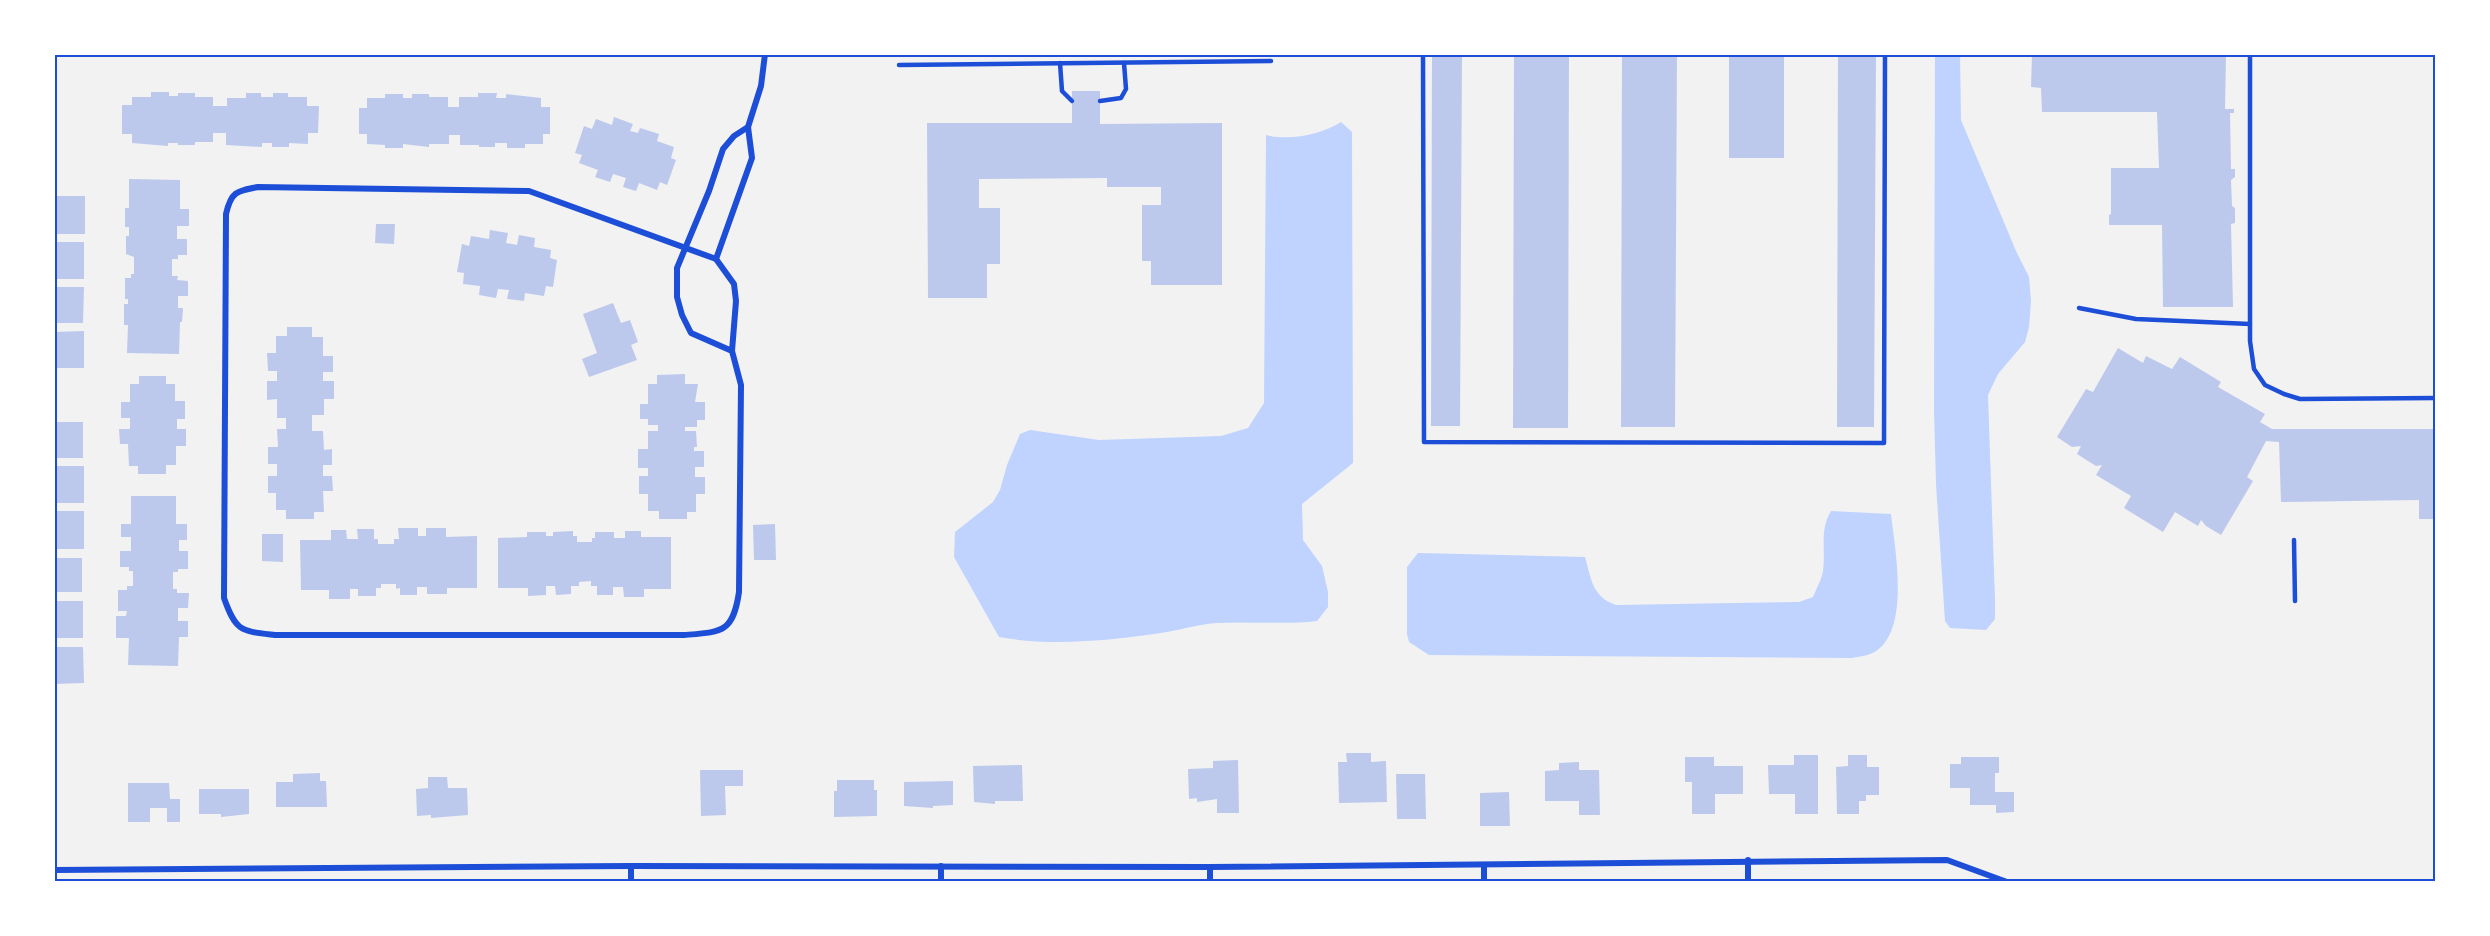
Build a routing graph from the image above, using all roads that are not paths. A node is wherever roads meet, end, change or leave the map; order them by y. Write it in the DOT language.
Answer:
graph roads {
  1 [pos="765,54"];
  2 [pos="1091,54"];
  3 [pos="1423,54"];
  4 [pos="1885,54"];
  5 [pos="2250,54"];
  6 [pos="1271,61"];
  7 [pos="1060,63"];
  8 [pos="1091,63"];
  9 [pos="1124,63"];
  10 [pos="899,65"];
  11 [pos="1072,101"];
  12 [pos="1100,101"];
  13 [pos="748,127"];
  14 [pos="684,249"];
  15 [pos="716,259"];
  16 [pos="2079,308"];
  17 [pos="2250,324"];
  18 [pos="732,351"];
  19 [pos="2436,398"];
  20 [pos="2294,540"];
  21 [pos="2295,601"];
  22 [pos="1748,860"];
  23 [pos="1484,865"];
  24 [pos="631,866"];
  25 [pos="941,866"];
  26 [pos="1210,867"];
  27 [pos="54,870"];
  28 [pos="631,882"];
  29 [pos="941,882"];
  30 [pos="1210,882"];
  31 [pos="1484,882"];
  32 [pos="1748,882"];
  33 [pos="2007,882"];
  1 -- 13 [label="street"];
  2 -- 8 [label="lane"];
  3 -- 4 [label="lane"];
  5 -- 17 [label="lane"];
  6 -- 9 [label="lane"];
  7 -- 8 [label="lane"];
  7 -- 10 [label="lane"];
  7 -- 11 [label="lane"];
  8 -- 9 [label="lane"];
  9 -- 12 [label="lane"];
  13 -- 14 [label="street"];
  13 -- 15 [label="street"];
  14 -- 15 [label="street"];
  14 -- 18 [label="street"];
  14 -- 18 [label="street"];
  15 -- 18 [label="street"];
  16 -- 17 [label="lane"];
  17 -- 19 [label="lane"];
  20 -- 21 [label="lane"];
  22 -- 23 [label="street"];
  22 -- 32 [label="street"];
  22 -- 33 [label="street"];
  23 -- 26 [label="street"];
  23 -- 31 [label="street"];
  24 -- 25 [label="street"];
  24 -- 27 [label="street"];
  24 -- 28 [label="street"];
  25 -- 26 [label="street"];
  25 -- 29 [label="street"];
  26 -- 30 [label="street"];
}
